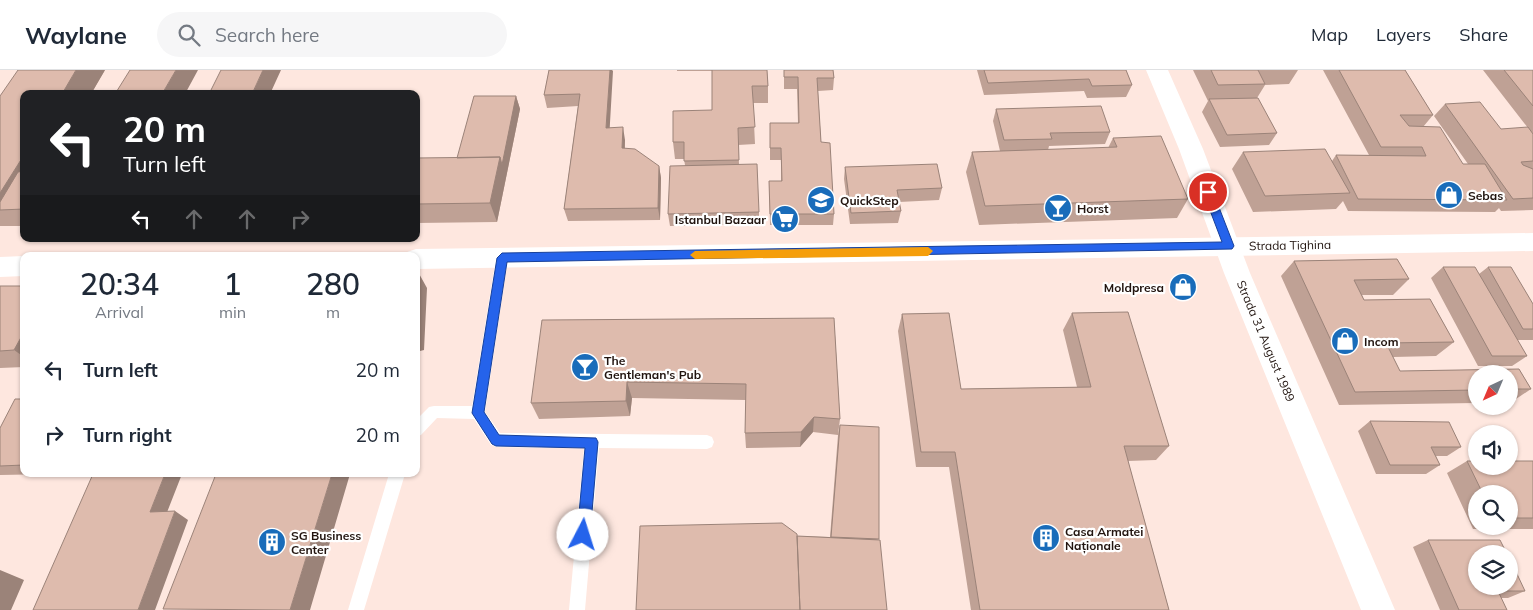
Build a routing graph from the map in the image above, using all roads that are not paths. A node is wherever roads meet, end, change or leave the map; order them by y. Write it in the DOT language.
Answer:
graph roads {
  1 [pos="1157,70"];
  2 [pos="1533,242"];
  3 [pos="1228,246"];
  4 [pos="502,258"];
  5 [pos="420,259"];
  6 [pos="20,266"];
  7 [pos="0,267"];
  8 [pos="478,413"];
  9 [pos="420,426"];
  10 [pos="592,442"];
  11 [pos="707,442"];
  12 [pos="396,477"];
  13 [pos="356,610"];
  14 [pos="576,610"];
  15 [pos="1378,610"];
  1 -- 3 [label="street, Strada 31 August 1989"];
  2 -- 3 [label="street, Strada Tighina"];
  3 -- 4 [label="street, Strada Tighina"];
  3 -- 15 [label="street, Strada 31 August 1989"];
  4 -- 5 [label="street, Strada Tighina"];
  4 -- 8 [label="lane"];
  6 -- 7 [label="street"];
  8 -- 9 [label="lane"];
  8 -- 10 [label="lane"];
  10 -- 11 [label="lane"];
  10 -- 14 [label="lane"];
  12 -- 13 [label="lane"];
}
